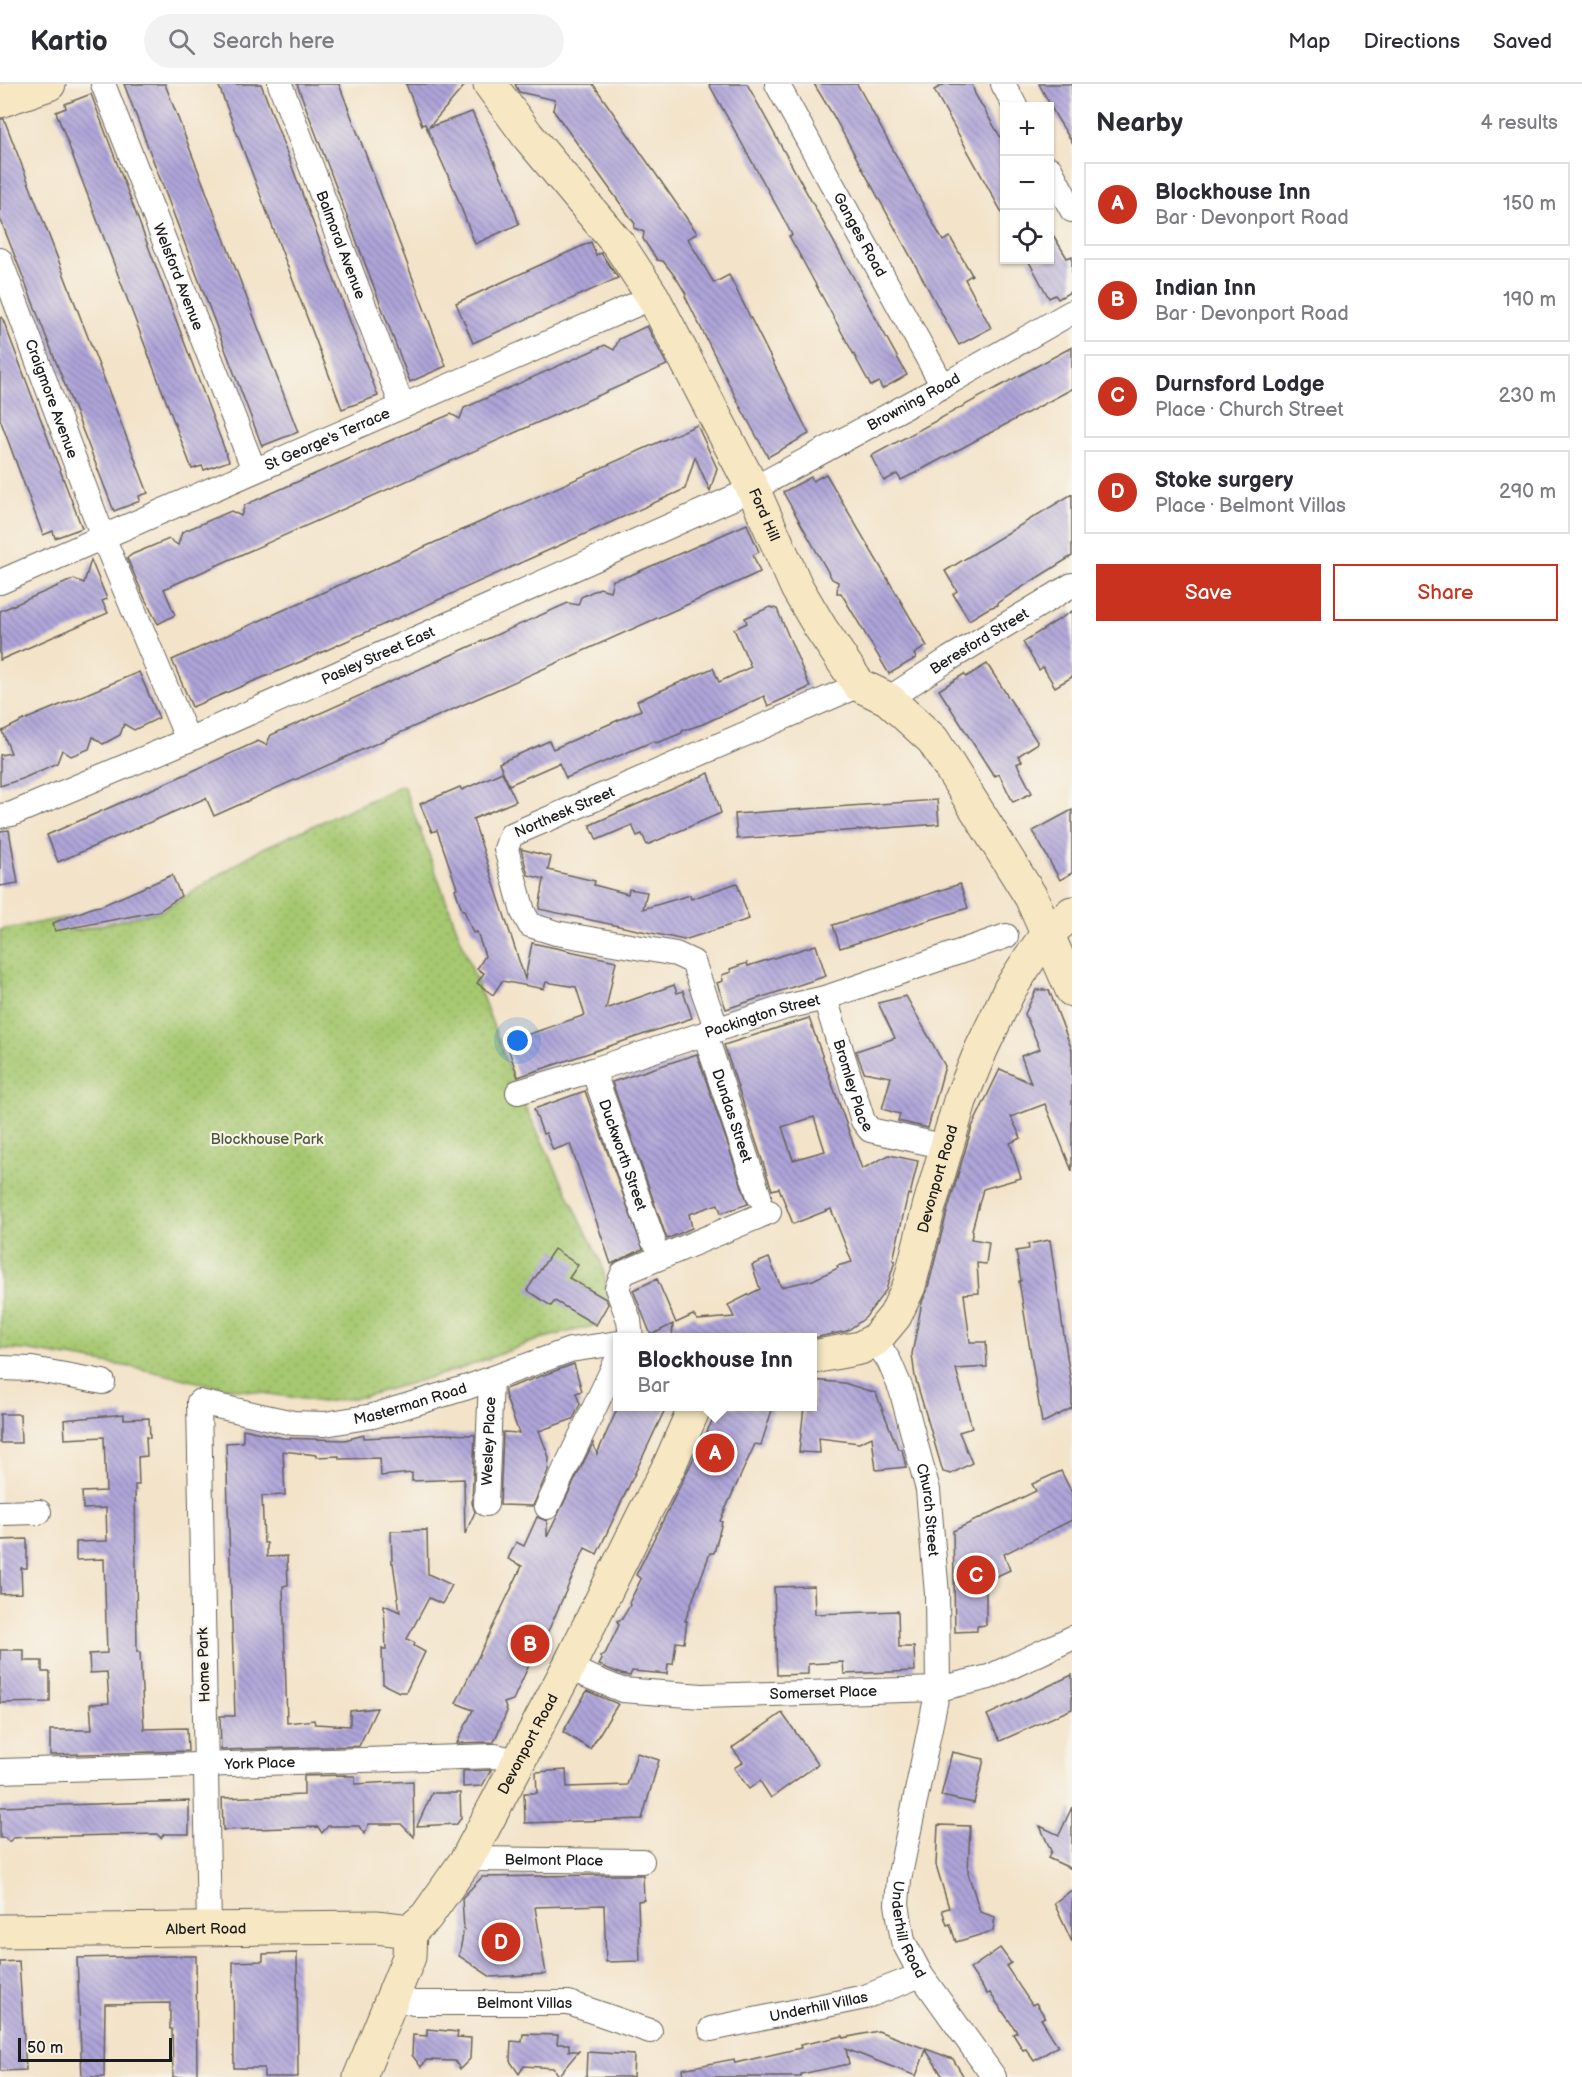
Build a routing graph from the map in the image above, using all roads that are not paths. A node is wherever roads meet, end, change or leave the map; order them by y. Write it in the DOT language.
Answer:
graph roads {
  1 [pos="49,84"];
  2 [pos="103,84"];
  3 [pos="280,84"];
  4 [pos="490,84"];
  5 [pos="777,84"];
  6 [pos="1003,84"];
  7 [pos="0,101"];
  8 [pos="1013,102"];
  9 [pos="1054,176"];
  10 [pos="1072,210"];
  11 [pos="0,260"];
  12 [pos="653,297"];
  13 [pos="1072,312"];
  14 [pos="943,386"];
  15 [pos="402,406"];
  16 [pos="254,470"];
  17 [pos="753,489"];
  18 [pos="103,537"];
  19 [pos="0,582"];
  20 [pos="1072,585"];
  21 [pos="859,685"];
  22 [pos="888,699"];
  23 [pos="188,740"];
  24 [pos="0,816"];
  25 [pos="1050,935"];
  26 [pos="1006,936"];
  27 [pos="1072,990"];
  28 [pos="825,998"];
  29 [pos="711,1032"];
  30 [pos="593,1070"];
  31 [pos="518,1092"];
  32 [pos="947,1147"];
  33 [pos="653,1240"];
  34 [pos="631,1333"];
  35 [pos="875,1340"];
  36 [pos="613,1344"];
  37 [pos="817,1357"];
  38 [pos="0,1368"];
  39 [pos="613,1368"];
  40 [pos="491,1379"];
  41 [pos="103,1382"];
  42 [pos="199,1402"];
  43 [pos="693,1411"];
  44 [pos="486,1504"];
  45 [pos="547,1507"];
  46 [pos="39,1512"];
  47 [pos="0,1513"];
  48 [pos="1072,1638"];
  49 [pos="568,1668"];
  50 [pos="938,1689"];
  51 [pos="518,1761"];
  52 [pos="207,1766"];
  53 [pos="0,1771"];
  54 [pos="467,1858"];
  55 [pos="642,1861"];
  56 [pos="209,1928"];
  57 [pos="0,1931"];
  58 [pos="410,1931"];
  59 [pos="921,1975"];
  60 [pos="393,1998"];
  61 [pos="711,2029"];
  62 [pos="650,2031"];
  63 [pos="360,2077"];
  64 [pos="993,2077"];
  1 -- 7 [label="main road"];
  2 -- 16 [label="street, Welsford Avenue"];
  3 -- 15 [label="street, Balmoral Avenue"];
  4 -- 12 [label="main road, Ford Hill"];
  5 -- 14 [label="street, Ganges Road"];
  6 -- 8 [label="street"];
  9 -- 10 [label="street"];
  11 -- 18 [label="street, Craigmore Avenue"];
  12 -- 15 [label="street, St George's Terrace"];
  12 -- 17 [label="main road, Ford Hill"];
  13 -- 14 [label="street, Browning Road"];
  14 -- 17 [label="street, Browning Road"];
  15 -- 16 [label="street, St George's Terrace"];
  16 -- 18 [label="street, St George's Terrace"];
  17 -- 21 [label="main road, Ford Hill"];
  17 -- 23 [label="street, Pasley Street East"];
  18 -- 19 [label="street, St George's Terrace"];
  18 -- 23 [label="street, Craigmore Avenue"];
  20 -- 22 [label="street, Beresford Street"];
  21 -- 22 [label="main road"];
  21 -- 29 [label="street, Northesk Street"];
  22 -- 25 [label="main road"];
  23 -- 24 [label="street, Pasley Street East"];
  25 -- 27 [label="main road"];
  25 -- 32 [label="main road, Devonport Road"];
  26 -- 28 [label="street, Packington Street"];
  28 -- 29 [label="street, Packington Street"];
  28 -- 32 [label="street, Bromley Place"];
  29 -- 30 [label="street, Packington Street"];
  29 -- 34 [label="street, Dundas Street"];
  30 -- 31 [label="street, Packington Street"];
  30 -- 33 [label="street, Duckworth Street"];
  32 -- 35 [label="main road, Devonport Road"];
  35 -- 37 [label="main road, Devonport Road"];
  35 -- 50 [label="street, Church Street"];
  36 -- 40 [label="street, Masterman Road"];
  38 -- 41 [label="street"];
  39 -- 45 [label="street"];
  40 -- 42 [label="street, Masterman Road"];
  40 -- 44 [label="street, Wesley Place"];
  42 -- 52 [label="street, Home Park"];
  43 -- 49 [label="main road, Devonport Road"];
  46 -- 47 [label="street"];
  48 -- 50 [label="street, Somerset Place"];
  49 -- 50 [label="street, Somerset Place"];
  49 -- 51 [label="main road, Devonport Road"];
  50 -- 59 [label="street, Underhill Road"];
  51 -- 52 [label="street, York Place"];
  51 -- 54 [label="main road, Devonport Road"];
  52 -- 53 [label="street, York Place"];
  52 -- 56 [label="street, Home Park"];
  54 -- 55 [label="street, Belmont Place"];
  54 -- 58 [label="main road, Devonport Road"];
  56 -- 57 [label="main road, Albert Road"];
  56 -- 58 [label="main road, Albert Road"];
  58 -- 60 [label="main road"];
  59 -- 61 [label="street, Underhill Villas"];
  59 -- 64 [label="street, Underhill Road"];
  60 -- 62 [label="street, Belmont Villas"];
  60 -- 63 [label="main road"];
}
